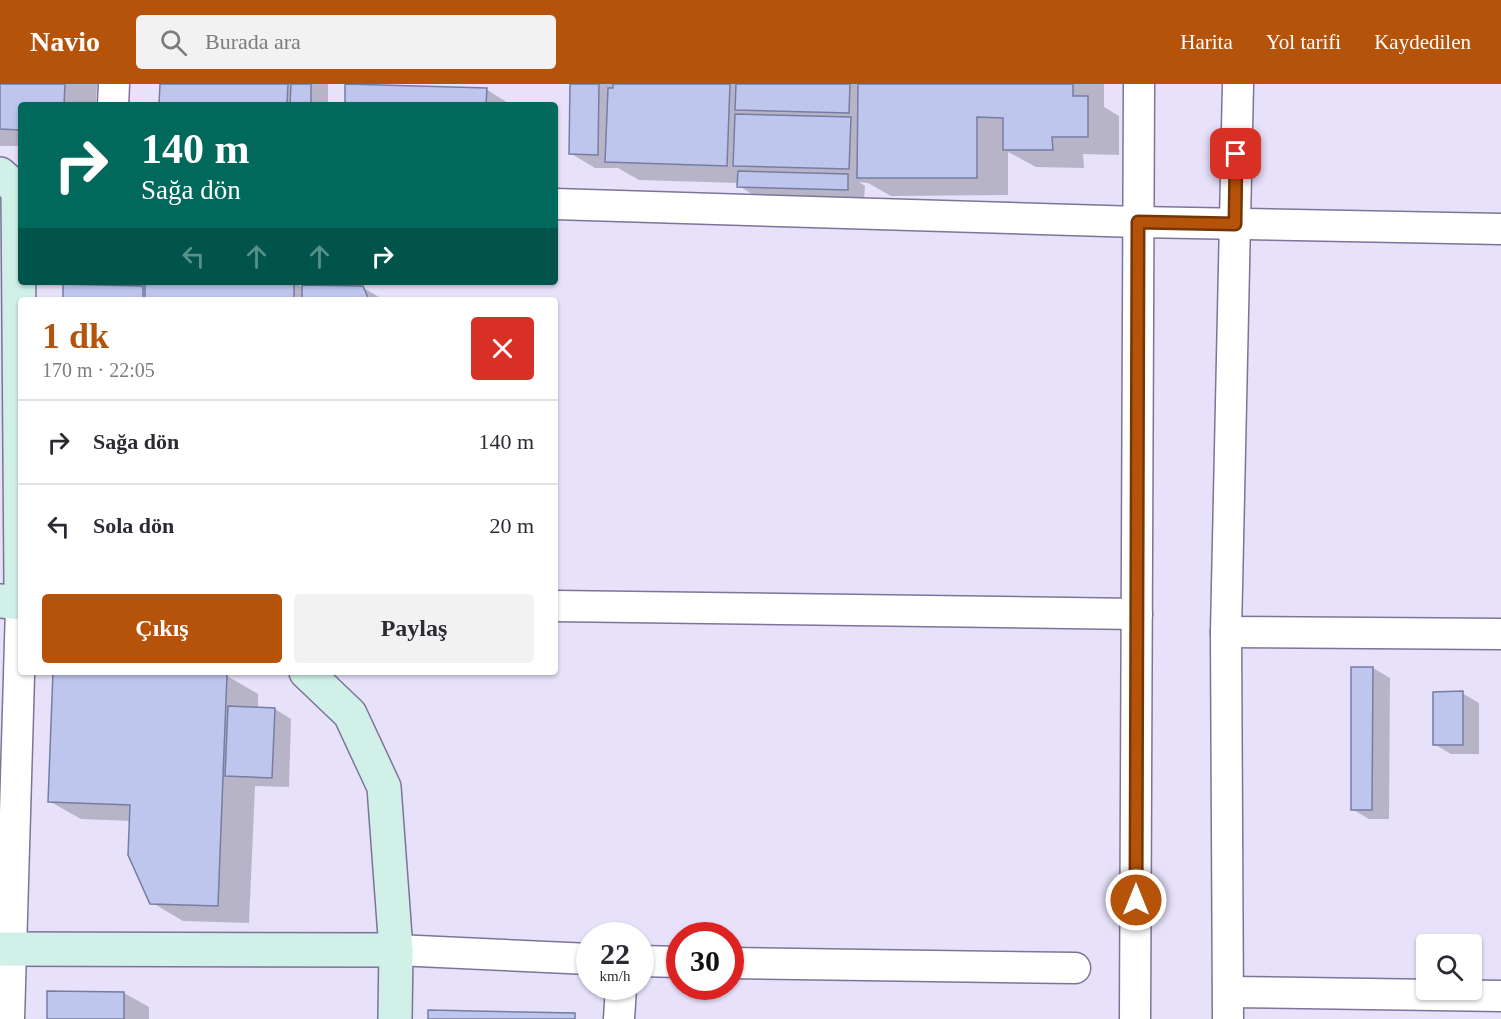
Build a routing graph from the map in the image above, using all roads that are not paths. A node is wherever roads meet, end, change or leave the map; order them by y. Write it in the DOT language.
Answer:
graph roads {
  1 [pos="114,84"];
  2 [pos="1139,84"];
  3 [pos="1238,84"];
  4 [pos="112,102"];
  5 [pos="10,190"];
  6 [pos="558,204"];
  7 [pos="1138,222"];
  8 [pos="1235,224"];
  9 [pos="1501,229"];
  10 [pos="18,477"];
  11 [pos="0,601"];
  12 [pos="18,604"];
  13 [pos="558,606"];
  14 [pos="1137,614"];
  15 [pos="1226,632"];
  16 [pos="1501,634"];
  17 [pos="18,670"];
  18 [pos="309,675"];
  19 [pos="5,949"];
  20 [pos="396,950"];
  21 [pos="576,959"];
  22 [pos="744,963"];
  23 [pos="1075,968"];
  24 [pos="1501,996"];
  25 [pos="620,1000"];
  26 [pos="1229,1005"];
  27 [pos="9,1019"];
  28 [pos="395,1019"];
  29 [pos="619,1019"];
  30 [pos="1135,1019"];
  1 -- 4 [label="street"];
  2 -- 7 [label="street"];
  3 -- 8 [label="street"];
  5 -- 10 [label="street"];
  6 -- 7 [label="street"];
  7 -- 8 [label="street"];
  7 -- 14 [label="street"];
  8 -- 9 [label="street"];
  8 -- 15 [label="street"];
  11 -- 12 [label="street"];
  13 -- 14 [label="street"];
  14 -- 30 [label="street"];
  15 -- 16 [label="street"];
  15 -- 26 [label="street"];
  17 -- 19 [label="street"];
  18 -- 20 [label="street"];
  19 -- 20 [label="street"];
  19 -- 27 [label="street"];
  20 -- 21 [label="street"];
  20 -- 28 [label="street"];
  22 -- 23 [label="street"];
  24 -- 26 [label="street"];
  25 -- 29 [label="street"];
}
